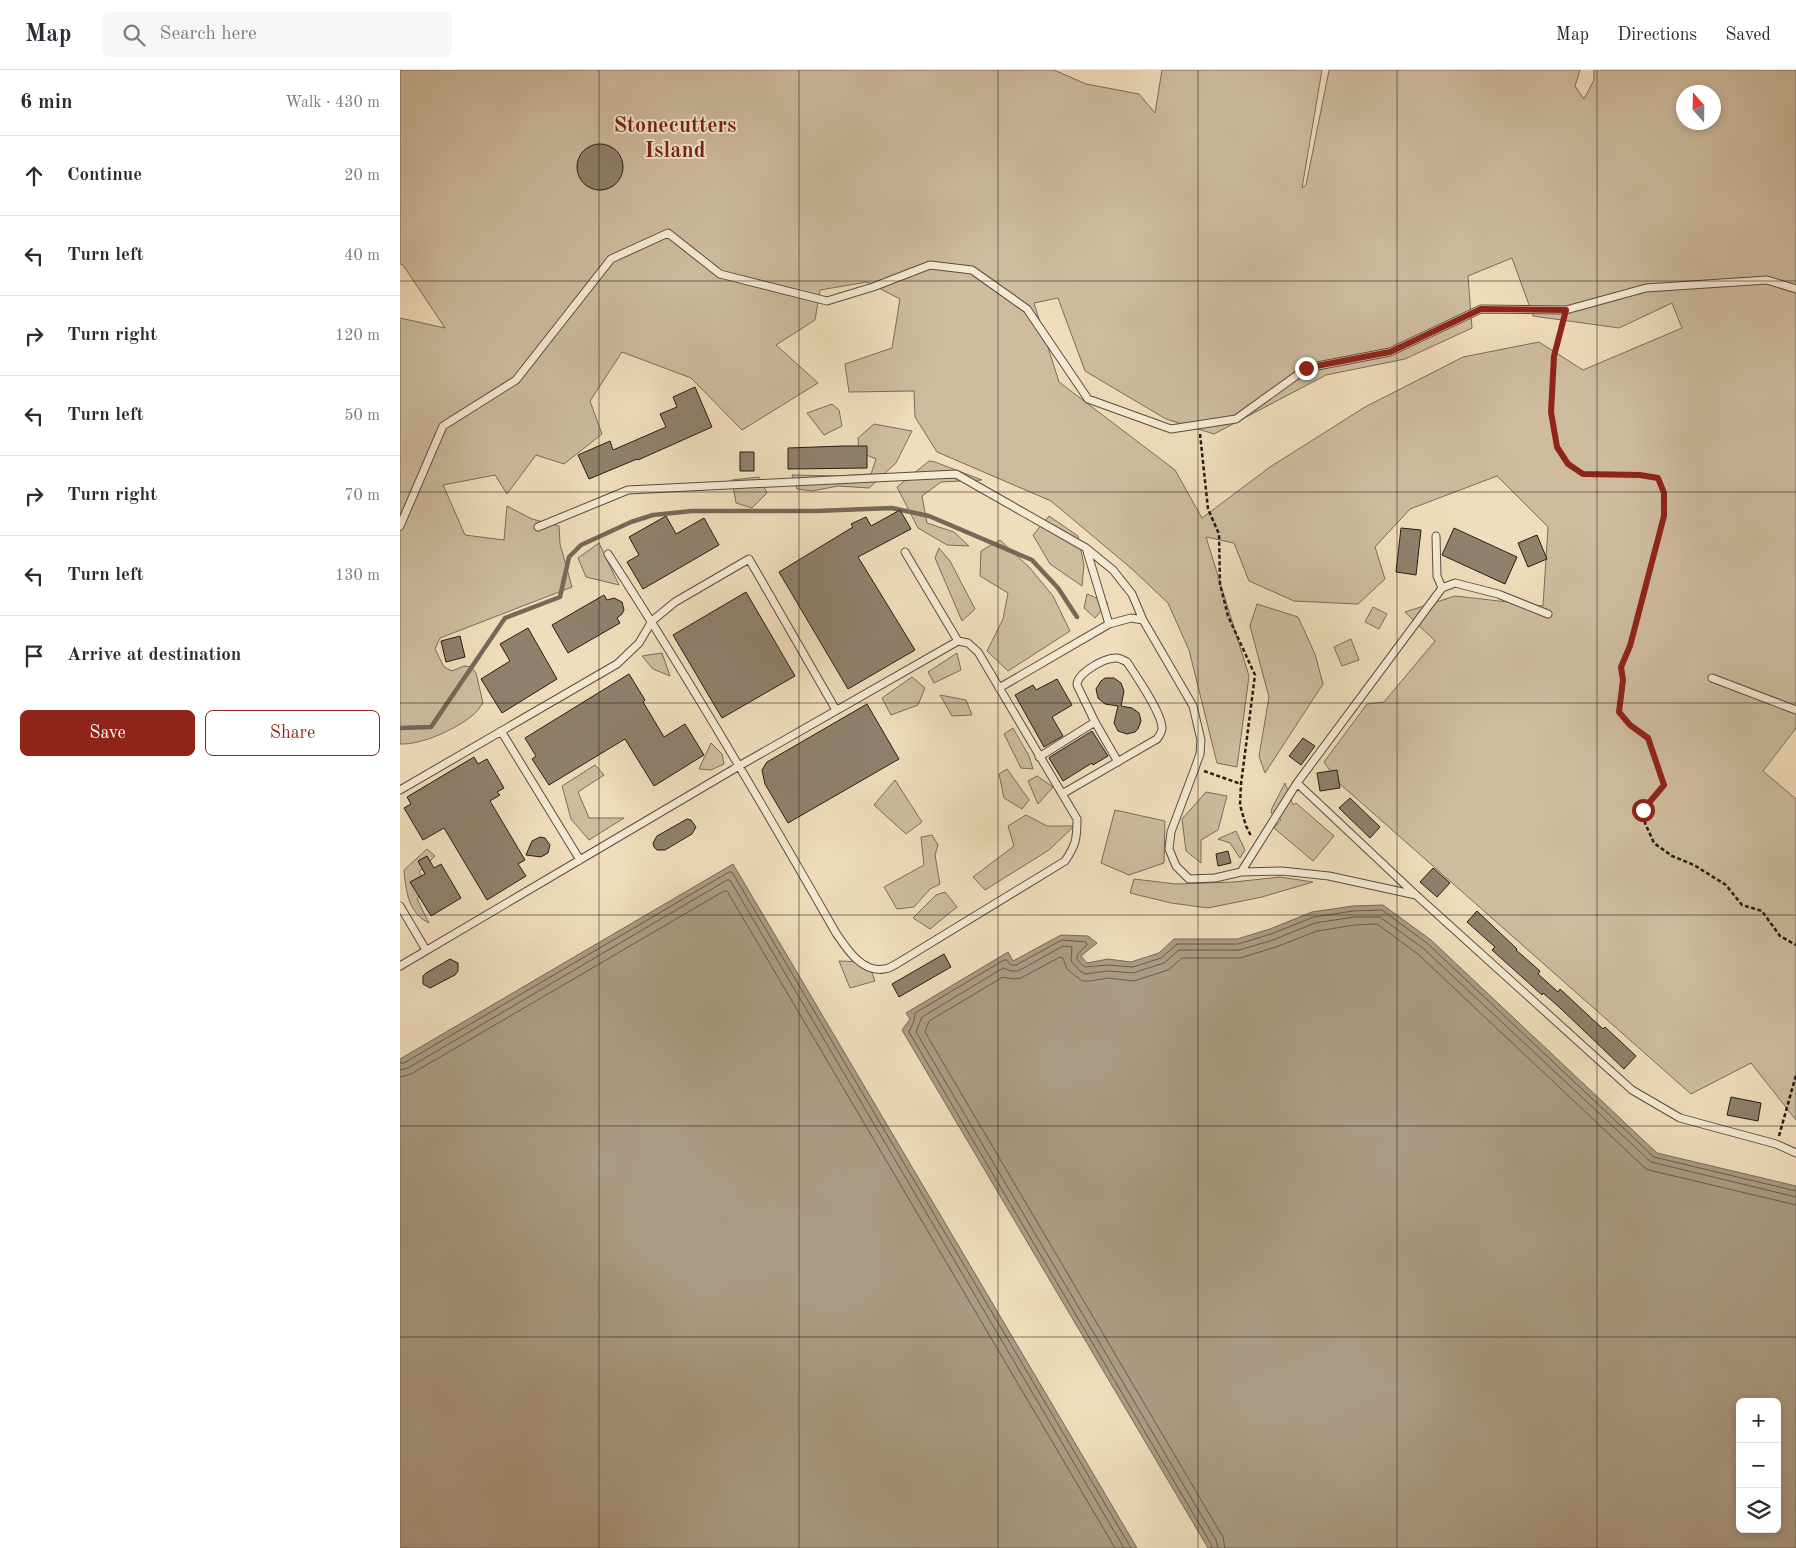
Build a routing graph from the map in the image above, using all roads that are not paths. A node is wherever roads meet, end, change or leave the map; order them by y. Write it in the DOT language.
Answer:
graph roads {
  1 [pos="1796,289"];
  2 [pos="400,526"];
  3 [pos="538,527"];
  4 [pos="1436,536"];
  5 [pos="1086,548"];
  6 [pos="905,552"];
  7 [pos="608,554"];
  8 [pos="1442,588"];
  9 [pos="1548,614"];
  10 [pos="1143,620"];
  11 [pos="652,621"];
  12 [pos="1109,624"];
  13 [pos="958,641"];
  14 [pos="1712,678"];
  15 [pos="999,688"];
  16 [pos="836,710"];
  17 [pos="1796,710"];
  18 [pos="1095,722"];
  19 [pos="500,731"];
  20 [pos="1038,757"];
  21 [pos="1118,762"];
  22 [pos="739,766"];
  23 [pos="1297,783"];
  24 [pos="400,790"];
  25 [pos="1062,794"];
  26 [pos="580,860"];
  27 [pos="1241,872"];
  28 [pos="1416,895"];
  29 [pos="400,906"];
  30 [pos="426,950"];
  31 [pos="400,966"];
  32 [pos="1796,1152"];
  1 -- 2 [label="lane"];
  3 -- 5 [label="lane"];
  4 -- 8 [label="lane"];
  5 -- 10 [label="lane"];
  5 -- 12 [label="lane"];
  6 -- 13 [label="lane"];
  7 -- 11 [label="lane"];
  8 -- 9 [label="lane"];
  8 -- 23 [label="lane"];
  10 -- 12 [label="lane"];
  10 -- 27 [label="lane"];
  11 -- 16 [label="lane"];
  11 -- 19 [label="lane"];
  11 -- 22 [label="lane"];
  12 -- 15 [label="lane"];
  13 -- 15 [label="lane"];
  13 -- 16 [label="lane"];
  14 -- 17 [label="lane"];
  15 -- 20 [label="lane"];
  16 -- 22 [label="lane"];
  18 -- 20 [label="lane"];
  18 -- 21 [label="lane"];
  18 -- 21 [label="lane"];
  19 -- 24 [label="lane"];
  19 -- 26 [label="lane"];
  20 -- 25 [label="lane"];
  21 -- 25 [label="lane"];
  22 -- 25 [label="lane"];
  22 -- 26 [label="lane"];
  23 -- 27 [label="lane"];
  23 -- 28 [label="lane"];
  26 -- 30 [label="lane"];
  27 -- 28 [label="lane"];
  28 -- 32 [label="lane"];
  29 -- 30 [label="lane"];
  30 -- 31 [label="lane"];
}
